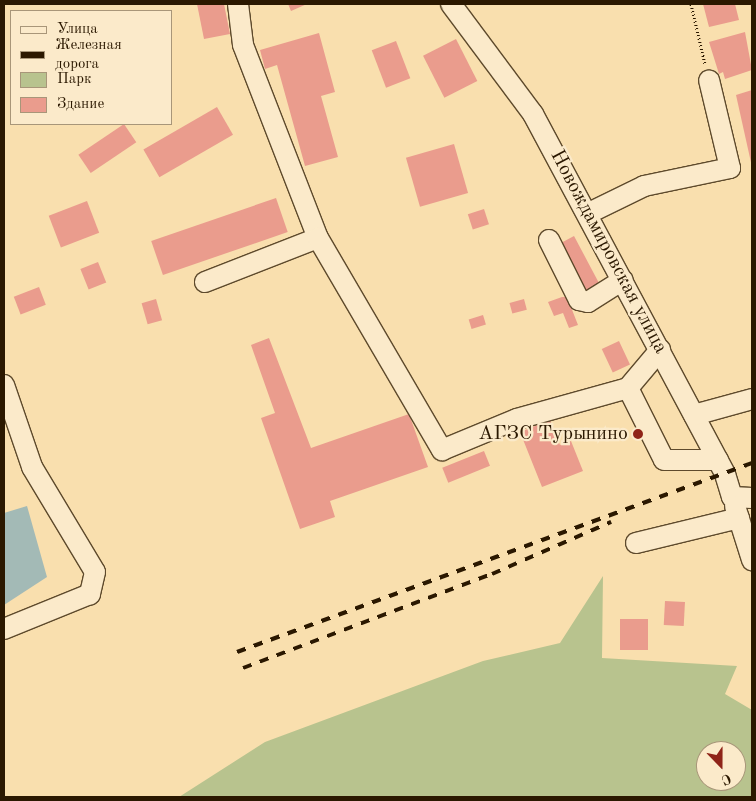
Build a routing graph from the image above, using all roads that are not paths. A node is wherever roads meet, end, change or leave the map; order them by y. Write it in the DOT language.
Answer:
graph roads {
  1 [pos="238,4"];
  2 [pos="451,4"];
  3 [pos="709,80"];
  4 [pos="589,213"];
  5 [pos="318,238"];
  6 [pos="549,240"];
  7 [pos="623,280"];
  8 [pos="205,282"];
  9 [pos="660,350"];
  10 [pos="4,386"];
  11 [pos="628,388"];
  12 [pos="752,399"];
  13 [pos="694,415"];
  14 [pos="718,460"];
  15 [pos="732,497"];
  16 [pos="752,498"];
  17 [pos="739,518"];
  18 [pos="636,542"];
  19 [pos="752,560"];
  20 [pos="4,629"];
  1 -- 5 [label="street"];
  2 -- 4 [label="street, Новождамировская улица"];
  3 -- 4 [label="street"];
  4 -- 7 [label="street, Новождамировская улица"];
  5 -- 8 [label="street"];
  5 -- 11 [label="street"];
  6 -- 7 [label="street"];
  7 -- 9 [label="street, Новождамировская улица"];
  9 -- 11 [label="street"];
  9 -- 13 [label="street, Новождамировская улица"];
  10 -- 20 [label="street"];
  11 -- 14 [label="street"];
  12 -- 13 [label="street"];
  13 -- 14 [label="street, Новождамировская улица"];
  14 -- 15 [label="street, Новождамировская улица"];
  15 -- 16 [label="street"];
  15 -- 17 [label="street, Новождамировская улица"];
  17 -- 18 [label="street"];
  17 -- 19 [label="street, Новождамировская улица"];
}
